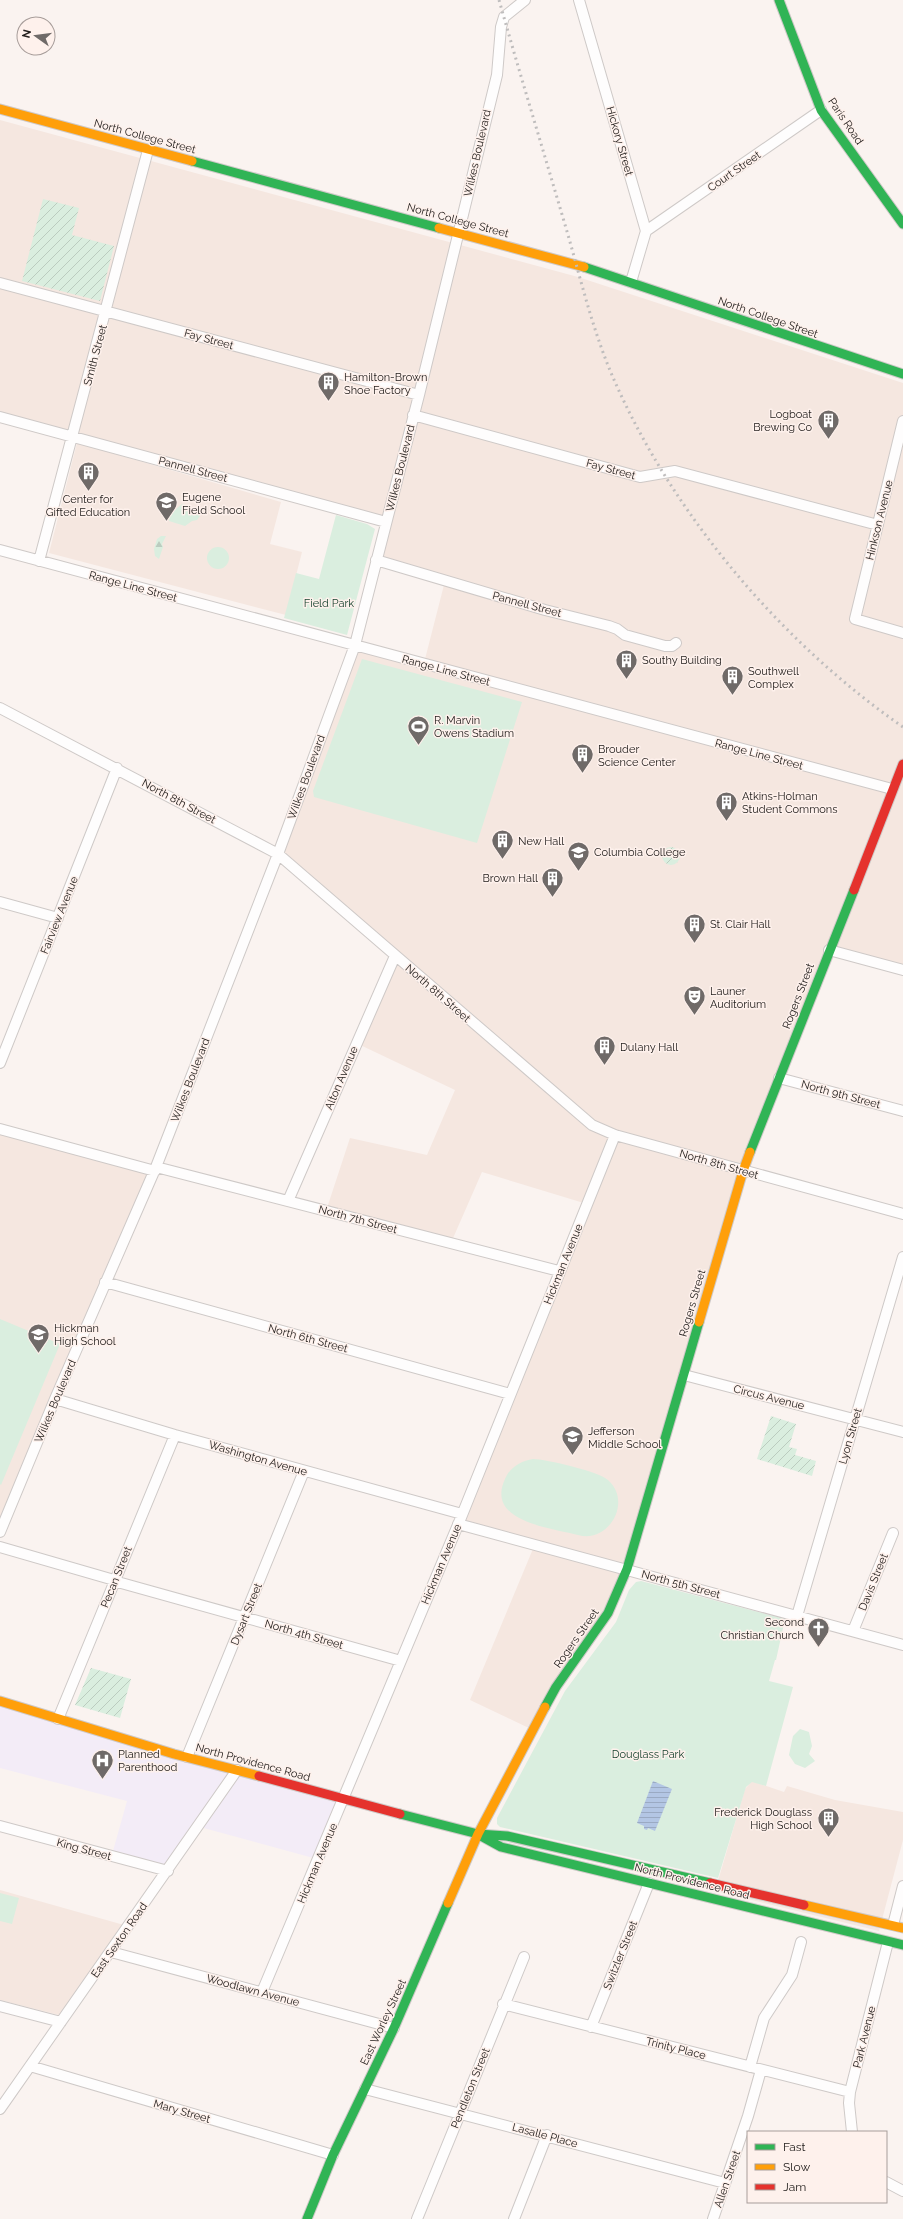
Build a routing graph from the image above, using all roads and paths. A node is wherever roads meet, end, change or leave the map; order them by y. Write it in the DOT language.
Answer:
graph roads {
  1 [pos="526,0"];
  2 [pos="579,0"];
  3 [pos="779,0"];
  4 [pos="0,109"];
  5 [pos="821,110"];
  6 [pos="148,150"];
  7 [pos="903,224"];
  8 [pos="646,231"];
  9 [pos="459,233"];
  10 [pos="631,282"];
  11 [pos="0,283"];
  12 [pos="107,311"];
  13 [pos="903,374"];
  14 [pos="419,395"];
  15 [pos="413,415"];
  16 [pos="0,417"];
  17 [pos="903,421"];
  18 [pos="72,436"];
  19 [pos="386,522"];
  20 [pos="878,525"];
  21 [pos="0,550"];
  22 [pos="39,560"];
  23 [pos="376,560"];
  24 [pos="903,633"];
  25 [pos="676,643"];
  26 [pos="355,645"];
  27 [pos="0,708"];
  28 [pos="903,764"];
  29 [pos="117,768"];
  30 [pos="892,789"];
  31 [pos="278,854"];
  32 [pos="0,902"];
  33 [pos="58,918"];
  34 [pos="829,950"];
  35 [pos="395,956"];
  36 [pos="903,970"];
  37 [pos="0,1063"];
  38 [pos="779,1078"];
  39 [pos="903,1111"];
  40 [pos="0,1130"];
  41 [pos="615,1135"];
  42 [pos="156,1169"];
  43 [pos="743,1171"];
  44 [pos="288,1201"];
  45 [pos="903,1214"];
  46 [pos="903,1257"];
  47 [pos="560,1271"];
  48 [pos="105,1282"];
  49 [pos="684,1375"];
  50 [pos="510,1394"];
  51 [pos="55,1399"];
  52 [pos="855,1419"];
  53 [pos="903,1432"];
  54 [pos="175,1435"];
  55 [pos="304,1472"];
  56 [pos="460,1519"];
  57 [pos="0,1532"];
  58 [pos="893,1533"];
  59 [pos="0,1547"];
  60 [pos="627,1569"];
  61 [pos="114,1580"];
  62 [pos="797,1616"];
  63 [pos="245,1617"];
  64 [pos="853,1631"];
  65 [pos="903,1645"];
  66 [pos="401,1661"];
  67 [pos="0,1701"];
  68 [pos="58,1720"];
  69 [pos="187,1757"];
  70 [pos="237,1770"];
  71 [pos="344,1798"];
  72 [pos="0,1826"];
  73 [pos="478,1834"];
  74 [pos="168,1872"];
  75 [pos="649,1883"];
  76 [pos="903,1886"];
  77 [pos="893,1925"];
  78 [pos="903,1928"];
  79 [pos="842,1931"];
  80 [pos="903,1936"];
  81 [pos="801,1942"];
  82 [pos="888,1942"];
  83 [pos="903,1945"];
  84 [pos="111,1952"];
  85 [pos="524,1957"];
  86 [pos="262,1992"];
  87 [pos="503,2004"];
  88 [pos="0,2006"];
  89 [pos="61,2022"];
  90 [pos="590,2026"];
  91 [pos="394,2028"];
  92 [pos="30,2066"];
  93 [pos="756,2069"];
  94 [pos="365,2089"];
  95 [pos="850,2092"];
  96 [pos="0,2109"];
  97 [pos="460,2113"];
  98 [pos="852,2131"];
  99 [pos="547,2136"];
  100 [pos="333,2155"];
  101 [pos="725,2183"];
  102 [pos="887,2183"];
  103 [pos="903,2191"];
  104 [pos="307,2219"];
  105 [pos="417,2219"];
  106 [pos="514,2219"];
  107 [pos="713,2219"];
  1 -- 9 [label="street, Wilkes Boulevard"];
  2 -- 8 [label="street, Hickory Street"];
  3 -- 5 [label="main road, Paris Road"];
  4 -- 6 [label="main road, North College Street"];
  5 -- 7 [label="main road, Paris Road"];
  5 -- 8 [label="street, Court Street"];
  6 -- 9 [label="main road, North College Street"];
  6 -- 12 [label="street, Smith Street"];
  8 -- 10 [label="street"];
  9 -- 10 [label="main road, North College Street"];
  9 -- 14 [label="street, Wilkes Boulevard"];
  10 -- 13 [label="main road, North College Street"];
  11 -- 12 [label="street, Fay Street"];
  12 -- 14 [label="street, Fay Street"];
  12 -- 18 [label="street, Smith Street"];
  14 -- 15 [label="street, Wilkes Boulevard"];
  15 -- 19 [label="street, Wilkes Boulevard"];
  15 -- 20 [label="street, Fay Street"];
  16 -- 18 [label="street, Pannell Street"];
  17 -- 20 [label="street, Hinkson Avenue"];
  18 -- 19 [label="street, Pannell Street"];
  18 -- 22 [label="street, Smith Street"];
  19 -- 23 [label="street, Wilkes Boulevard"];
  20 -- 24 [label="street, Hinkson Avenue"];
  21 -- 22 [label="street, Range Line Street"];
  22 -- 26 [label="street, Range Line Street"];
  23 -- 25 [label="street, Pannell Street"];
  23 -- 26 [label="street, Wilkes Boulevard"];
  26 -- 30 [label="street, Range Line Street"];
  26 -- 31 [label="street, Wilkes Boulevard"];
  27 -- 29 [label="street, North 8th Street"];
  28 -- 30 [label="main road, Rogers Street"];
  29 -- 31 [label="street, North 8th Street"];
  29 -- 33 [label="street, Fairview Avenue"];
  30 -- 34 [label="main road, Rogers Street"];
  31 -- 35 [label="street, North 8th Street"];
  31 -- 42 [label="street, Wilkes Boulevard"];
  32 -- 33 [label="street"];
  33 -- 37 [label="street, Fairview Avenue"];
  34 -- 36 [label="street"];
  34 -- 38 [label="main road, Rogers Street"];
  35 -- 41 [label="street, North 8th Street"];
  35 -- 44 [label="street, Alton Avenue"];
  38 -- 39 [label="street, North 9th Street"];
  38 -- 43 [label="main road, Rogers Street"];
  40 -- 42 [label="street, North 7th Street"];
  41 -- 43 [label="street, North 8th Street"];
  41 -- 47 [label="street, Hickman Avenue"];
  42 -- 44 [label="street, North 7th Street"];
  42 -- 48 [label="street, Wilkes Boulevard"];
  43 -- 45 [label="street, North 8th Street"];
  43 -- 49 [label="main road, Rogers Street"];
  44 -- 47 [label="street, North 7th Street"];
  46 -- 52 [label="street, Lyon Street"];
  47 -- 50 [label="street, Hickman Avenue"];
  48 -- 50 [label="street, North 6th Street"];
  48 -- 51 [label="street, Wilkes Boulevard"];
  49 -- 52 [label="street, Circus Avenue"];
  49 -- 60 [label="main road, Rogers Street"];
  50 -- 56 [label="street, Hickman Avenue"];
  51 -- 54 [label="street, Washington Avenue"];
  51 -- 57 [label="street, Wilkes Boulevard"];
  52 -- 53 [label="street, Circus Avenue"];
  52 -- 62 [label="street, Lyon Street"];
  54 -- 55 [label="street, Washington Avenue"];
  54 -- 61 [label="street, Pecan Street"];
  55 -- 56 [label="street, Washington Avenue"];
  55 -- 63 [label="street, Dysart Street"];
  56 -- 60 [label="street, North 5th Street"];
  56 -- 66 [label="street, Hickman Avenue"];
  58 -- 64 [label="street, Davis Street"];
  59 -- 61 [label="street, North 4th Street"];
  60 -- 62 [label="street, North 5th Street"];
  60 -- 73 [label="main road, Rogers Street"];
  61 -- 63 [label="street, North 4th Street"];
  61 -- 68 [label="street, Pecan Street"];
  62 -- 64 [label="street, North 5th Street"];
  63 -- 66 [label="street, North 4th Street"];
  63 -- 69 [label="street, Dysart Street"];
  64 -- 65 [label="street, North 5th Street"];
  66 -- 71 [label="street, Hickman Avenue"];
  67 -- 68 [label="main road, North Providence Road"];
  68 -- 69 [label="main road, North Providence Road"];
  69 -- 70 [label="main road, North Providence Road"];
  70 -- 71 [label="main road, North Providence Road"];
  70 -- 74 [label="street, East Sexton Road"];
  71 -- 73 [label="main road, North Providence Road"];
  71 -- 86 [label="street, Hickman Avenue"];
  72 -- 74 [label="street, King Street"];
  73 -- 75 [label="main road, North Providence Road"];
  73 -- 77 [label="main road, North Providence Road"];
  73 -- 91 [label="main road, East Worley Street"];
  74 -- 84 [label="street, East Sexton Road"];
  75 -- 79 [label="main road, North Providence Road"];
  75 -- 90 [label="street, Switzler Street"];
  76 -- 77 [label="street"];
  77 -- 78 [label="main road, North Providence Road"];
  77 -- 79 [label="main road"];
  79 -- 82 [label="main road, North Providence Road"];
  80 -- 82 [label="main road"];
  81 -- 93 [label="street, Allen Street"];
  82 -- 83 [label="main road, North Providence Road"];
  82 -- 95 [label="street, Park Avenue"];
  84 -- 86 [label="street, Woodlawn Avenue"];
  84 -- 89 [label="street, East Sexton Road"];
  85 -- 87 [label="street, Pendleton Street"];
  86 -- 91 [label="street, Woodlawn Avenue"];
  87 -- 90 [label="street, Trinity Place"];
  87 -- 97 [label="street, Pendleton Street"];
  88 -- 89 [label="street"];
  89 -- 92 [label="street, East Sexton Road"];
  90 -- 93 [label="street, Trinity Place"];
  91 -- 94 [label="main road, East Worley Street"];
  92 -- 96 [label="street, East Sexton Road"];
  92 -- 100 [label="street, Mary Street"];
  93 -- 95 [label="street, Trinity Place"];
  93 -- 101 [label="street, Allen Street"];
  94 -- 97 [label="street, Lasalle Place"];
  94 -- 100 [label="main road, East Worley Street"];
  95 -- 98 [label="street, Park Avenue"];
  97 -- 99 [label="street, Lasalle Place"];
  97 -- 105 [label="street, Pendleton Street"];
  99 -- 101 [label="street, Lasalle Place"];
  99 -- 106 [label="street"];
  100 -- 104 [label="main road, East Worley Street"];
  101 -- 107 [label="street, Allen Street"];
  102 -- 103 [label="street"];
}
